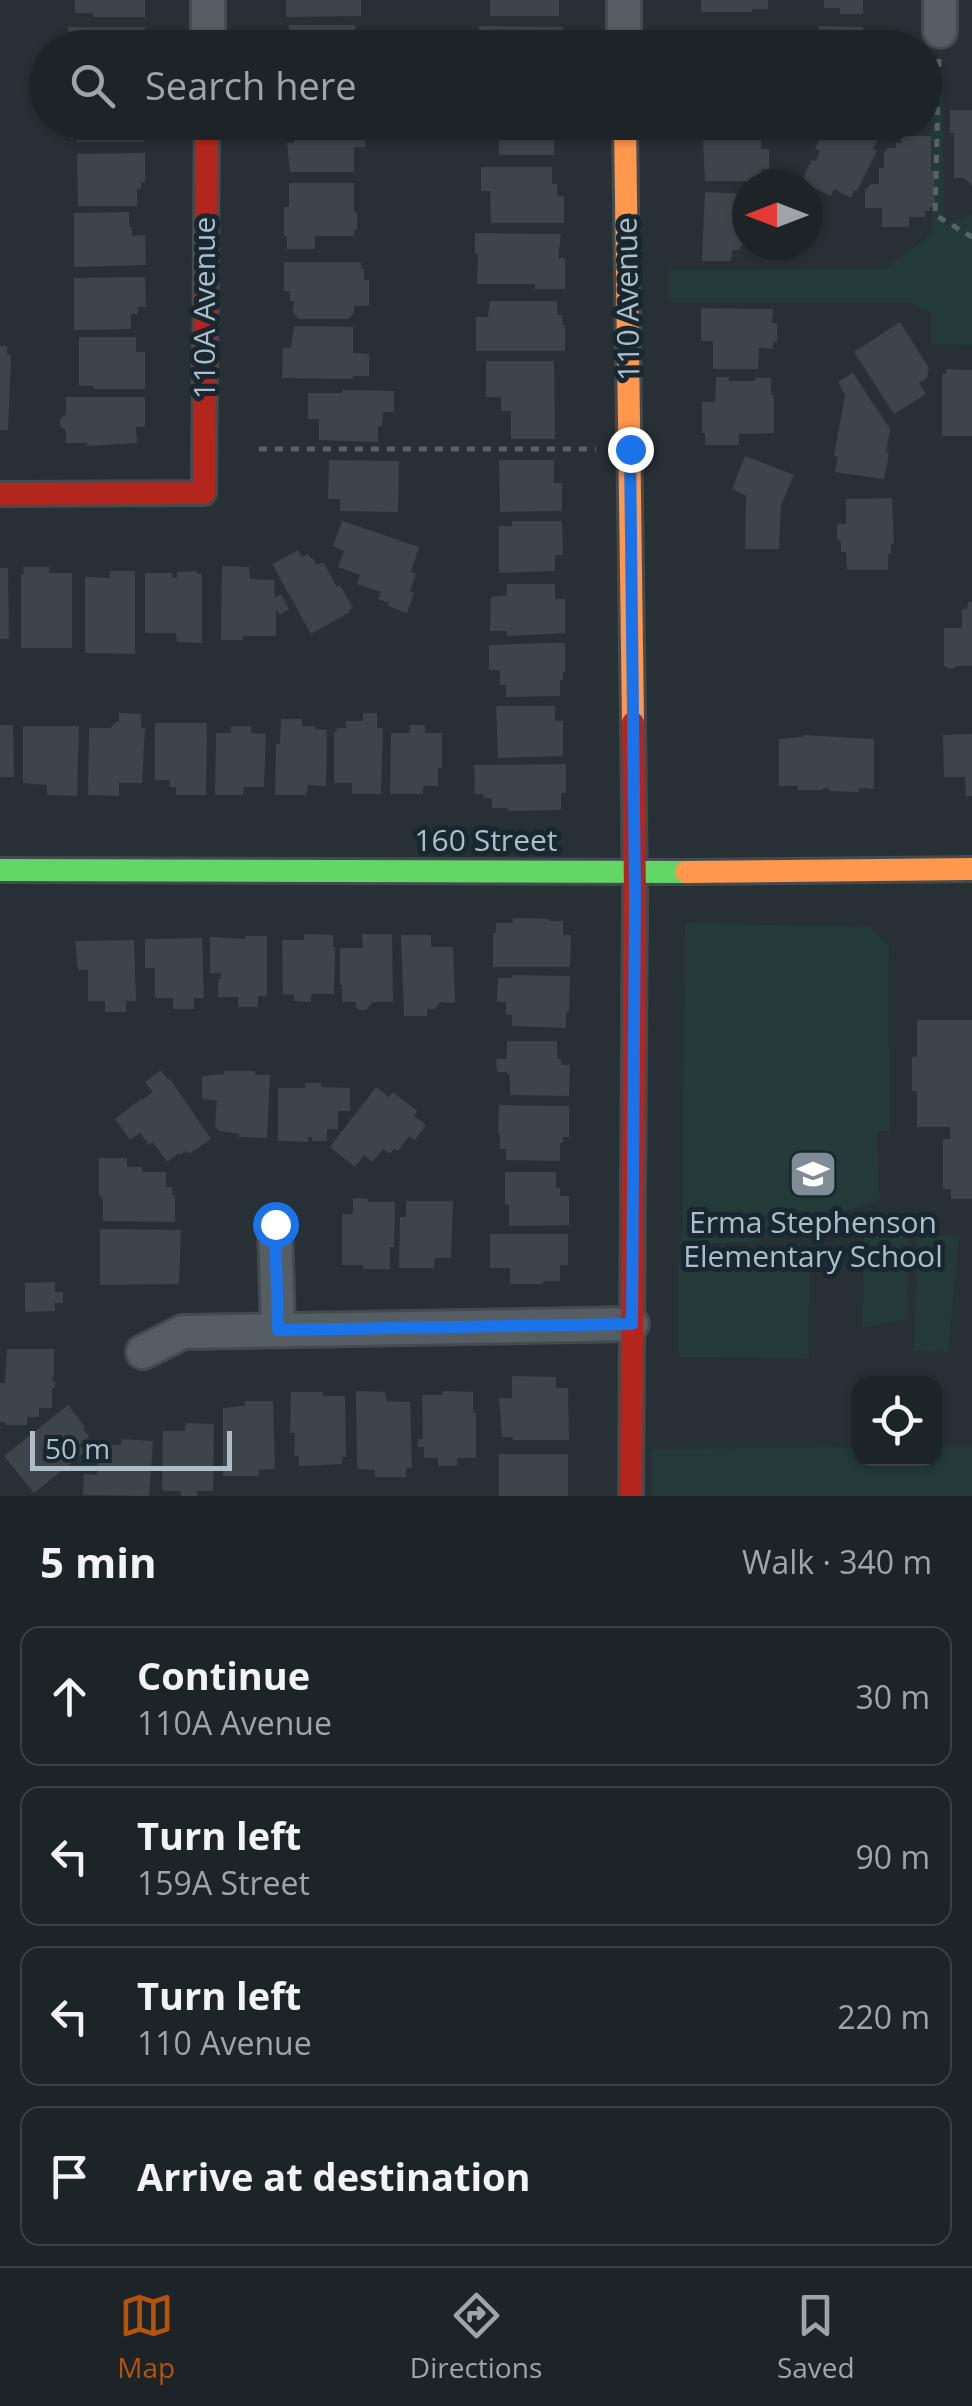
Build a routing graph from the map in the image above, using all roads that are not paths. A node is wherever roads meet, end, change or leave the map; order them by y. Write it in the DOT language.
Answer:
graph roads {
  1 [pos="208,0"];
  2 [pos="624,0"];
  3 [pos="208,30"];
  4 [pos="624,30"];
  5 [pos="207,140"];
  6 [pos="625,140"];
  7 [pos="0,494"];
  8 [pos="972,869"];
  9 [pos="0,870"];
  10 [pos="634,872"];
  11 [pos="275,1224"];
  12 [pos="632,1324"];
  13 [pos="278,1330"];
  14 [pos="143,1352"];
  15 [pos="632,1496"];
  1 -- 3 [label="street"];
  2 -- 4 [label="street"];
  5 -- 7 [label="street, 110A Avenue"];
  6 -- 10 [label="street, 110 Avenue"];
  8 -- 10 [label="street, 160 Street"];
  9 -- 10 [label="street, 160 Street"];
  10 -- 12 [label="street, 110 Avenue"];
  11 -- 13 [label="street"];
  12 -- 13 [label="street"];
  12 -- 15 [label="street, 110 Avenue"];
  13 -- 14 [label="street"];
}
